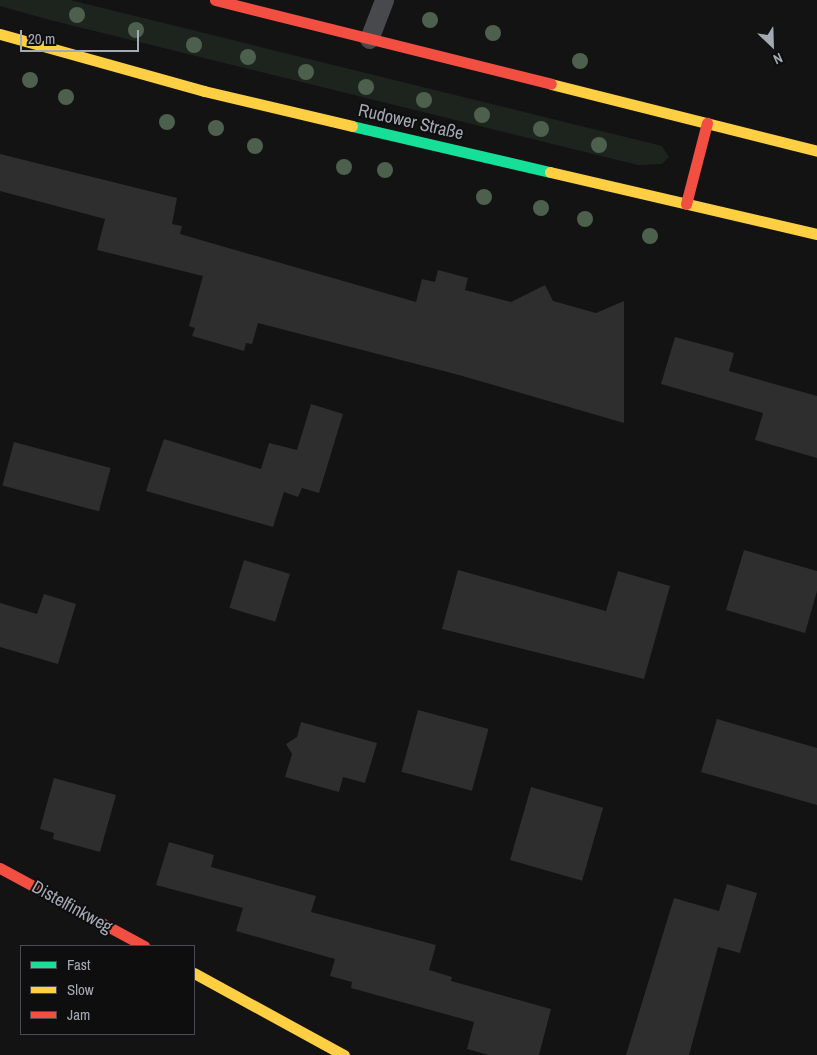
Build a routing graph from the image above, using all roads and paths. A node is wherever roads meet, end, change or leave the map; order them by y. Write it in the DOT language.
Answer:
graph roads {
  1 [pos="215,0"];
  2 [pos="384,0"];
  3 [pos="0,34"];
  4 [pos="369,38"];
  5 [pos="707,123"];
  6 [pos="817,151"];
  7 [pos="686,204"];
  8 [pos="817,234"];
  9 [pos="0,868"];
  10 [pos="142,945"];
  11 [pos="195,975"];
  12 [pos="338,1054"];
  1 -- 4 [label="main road"];
  2 -- 4 [label="lane"];
  3 -- 7 [label="main road, Rudower Straße"];
  4 -- 5 [label="main road"];
  5 -- 6 [label="main road"];
  5 -- 7 [label="main road"];
  7 -- 8 [label="main road, Rudower Straße"];
  9 -- 10 [label="main road, Distelfinkweg"];
  11 -- 12 [label="main road"];
}
